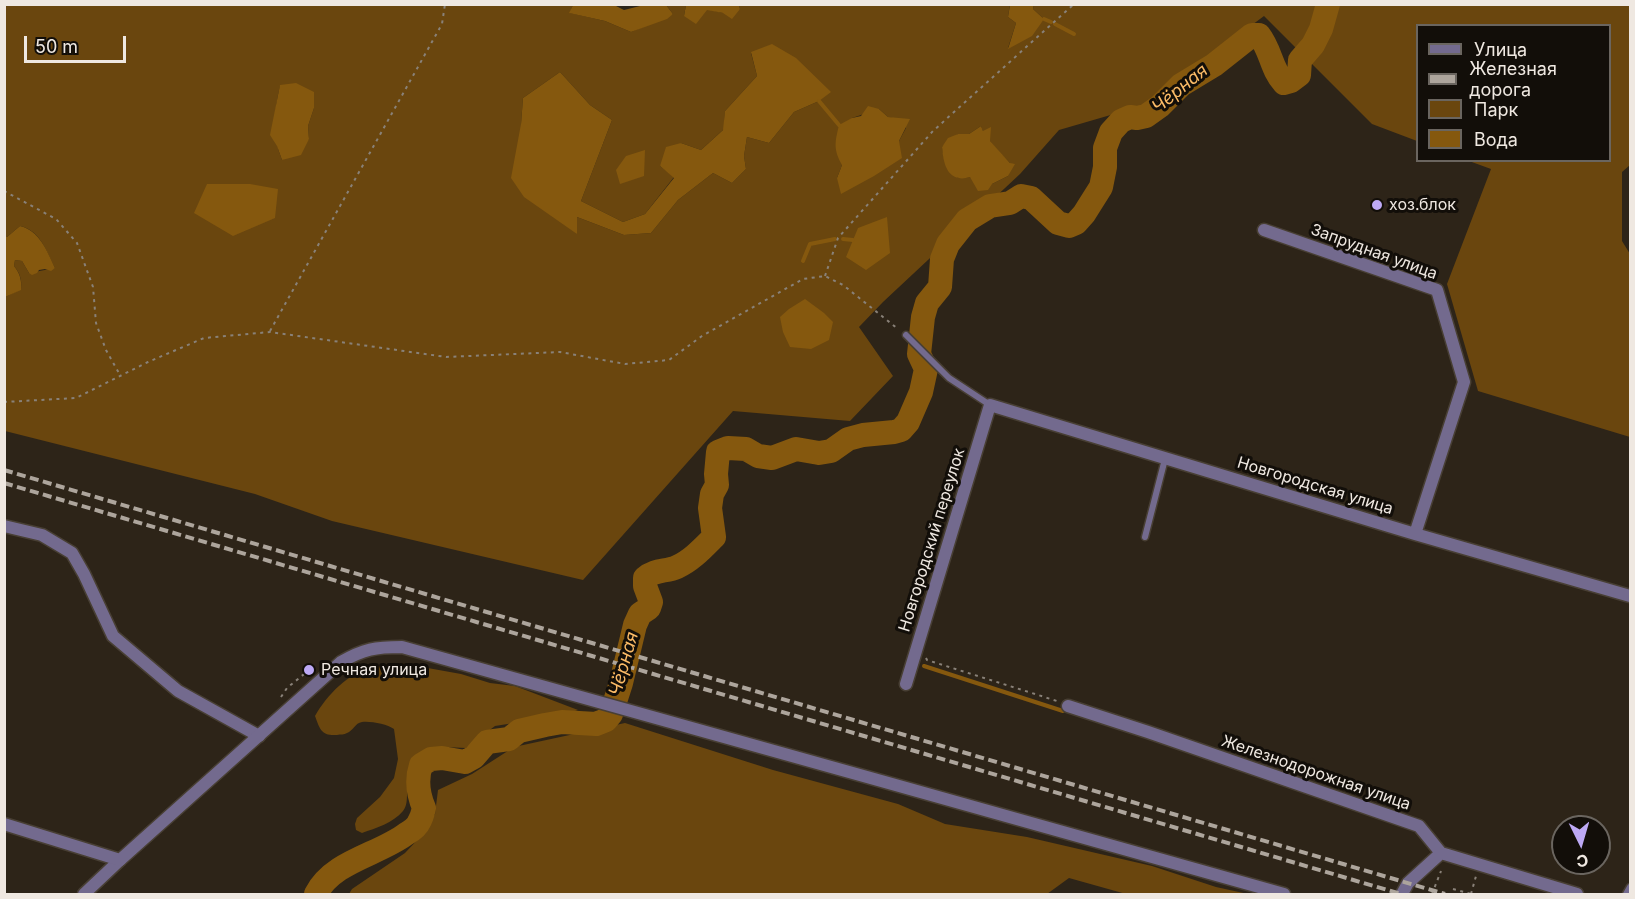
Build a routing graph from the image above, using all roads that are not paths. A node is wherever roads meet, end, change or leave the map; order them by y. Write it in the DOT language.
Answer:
graph roads {
  1 [pos="1264,230"];
  2 [pos="906,335"];
  3 [pos="990,405"];
  4 [pos="1165,459"];
  5 [pos="4,526"];
  6 [pos="1415,534"];
  7 [pos="1145,537"];
  8 [pos="1630,596"];
  9 [pos="906,684"];
  10 [pos="1067,703"];
  11 [pos="259,736"];
  12 [pos="4,824"];
  13 [pos="1441,854"];
  14 [pos="120,860"];
  15 [pos="1630,887"];
  16 [pos="84,894"];
  17 [pos="1284,894"];
  18 [pos="1402,894"];
  19 [pos="1577,894"];
  20 [pos="1626,894"];
  1 -- 6 [label="street, Запрудная улица"];
  2 -- 3 [label="lane"];
  3 -- 4 [label="street, Новгородская улица"];
  3 -- 9 [label="street, Новгородский переулок"];
  4 -- 6 [label="street, Новгородская улица"];
  4 -- 7 [label="lane"];
  5 -- 11 [label="street"];
  6 -- 8 [label="street, Новгородская улица"];
  10 -- 13 [label="street, Железнодорожная улица"];
  11 -- 14 [label="street"];
  11 -- 17 [label="street"];
  12 -- 14 [label="street"];
  13 -- 18 [label="street"];
  13 -- 19 [label="street"];
  14 -- 16 [label="street"];
  15 -- 20 [label="lane"];
}
